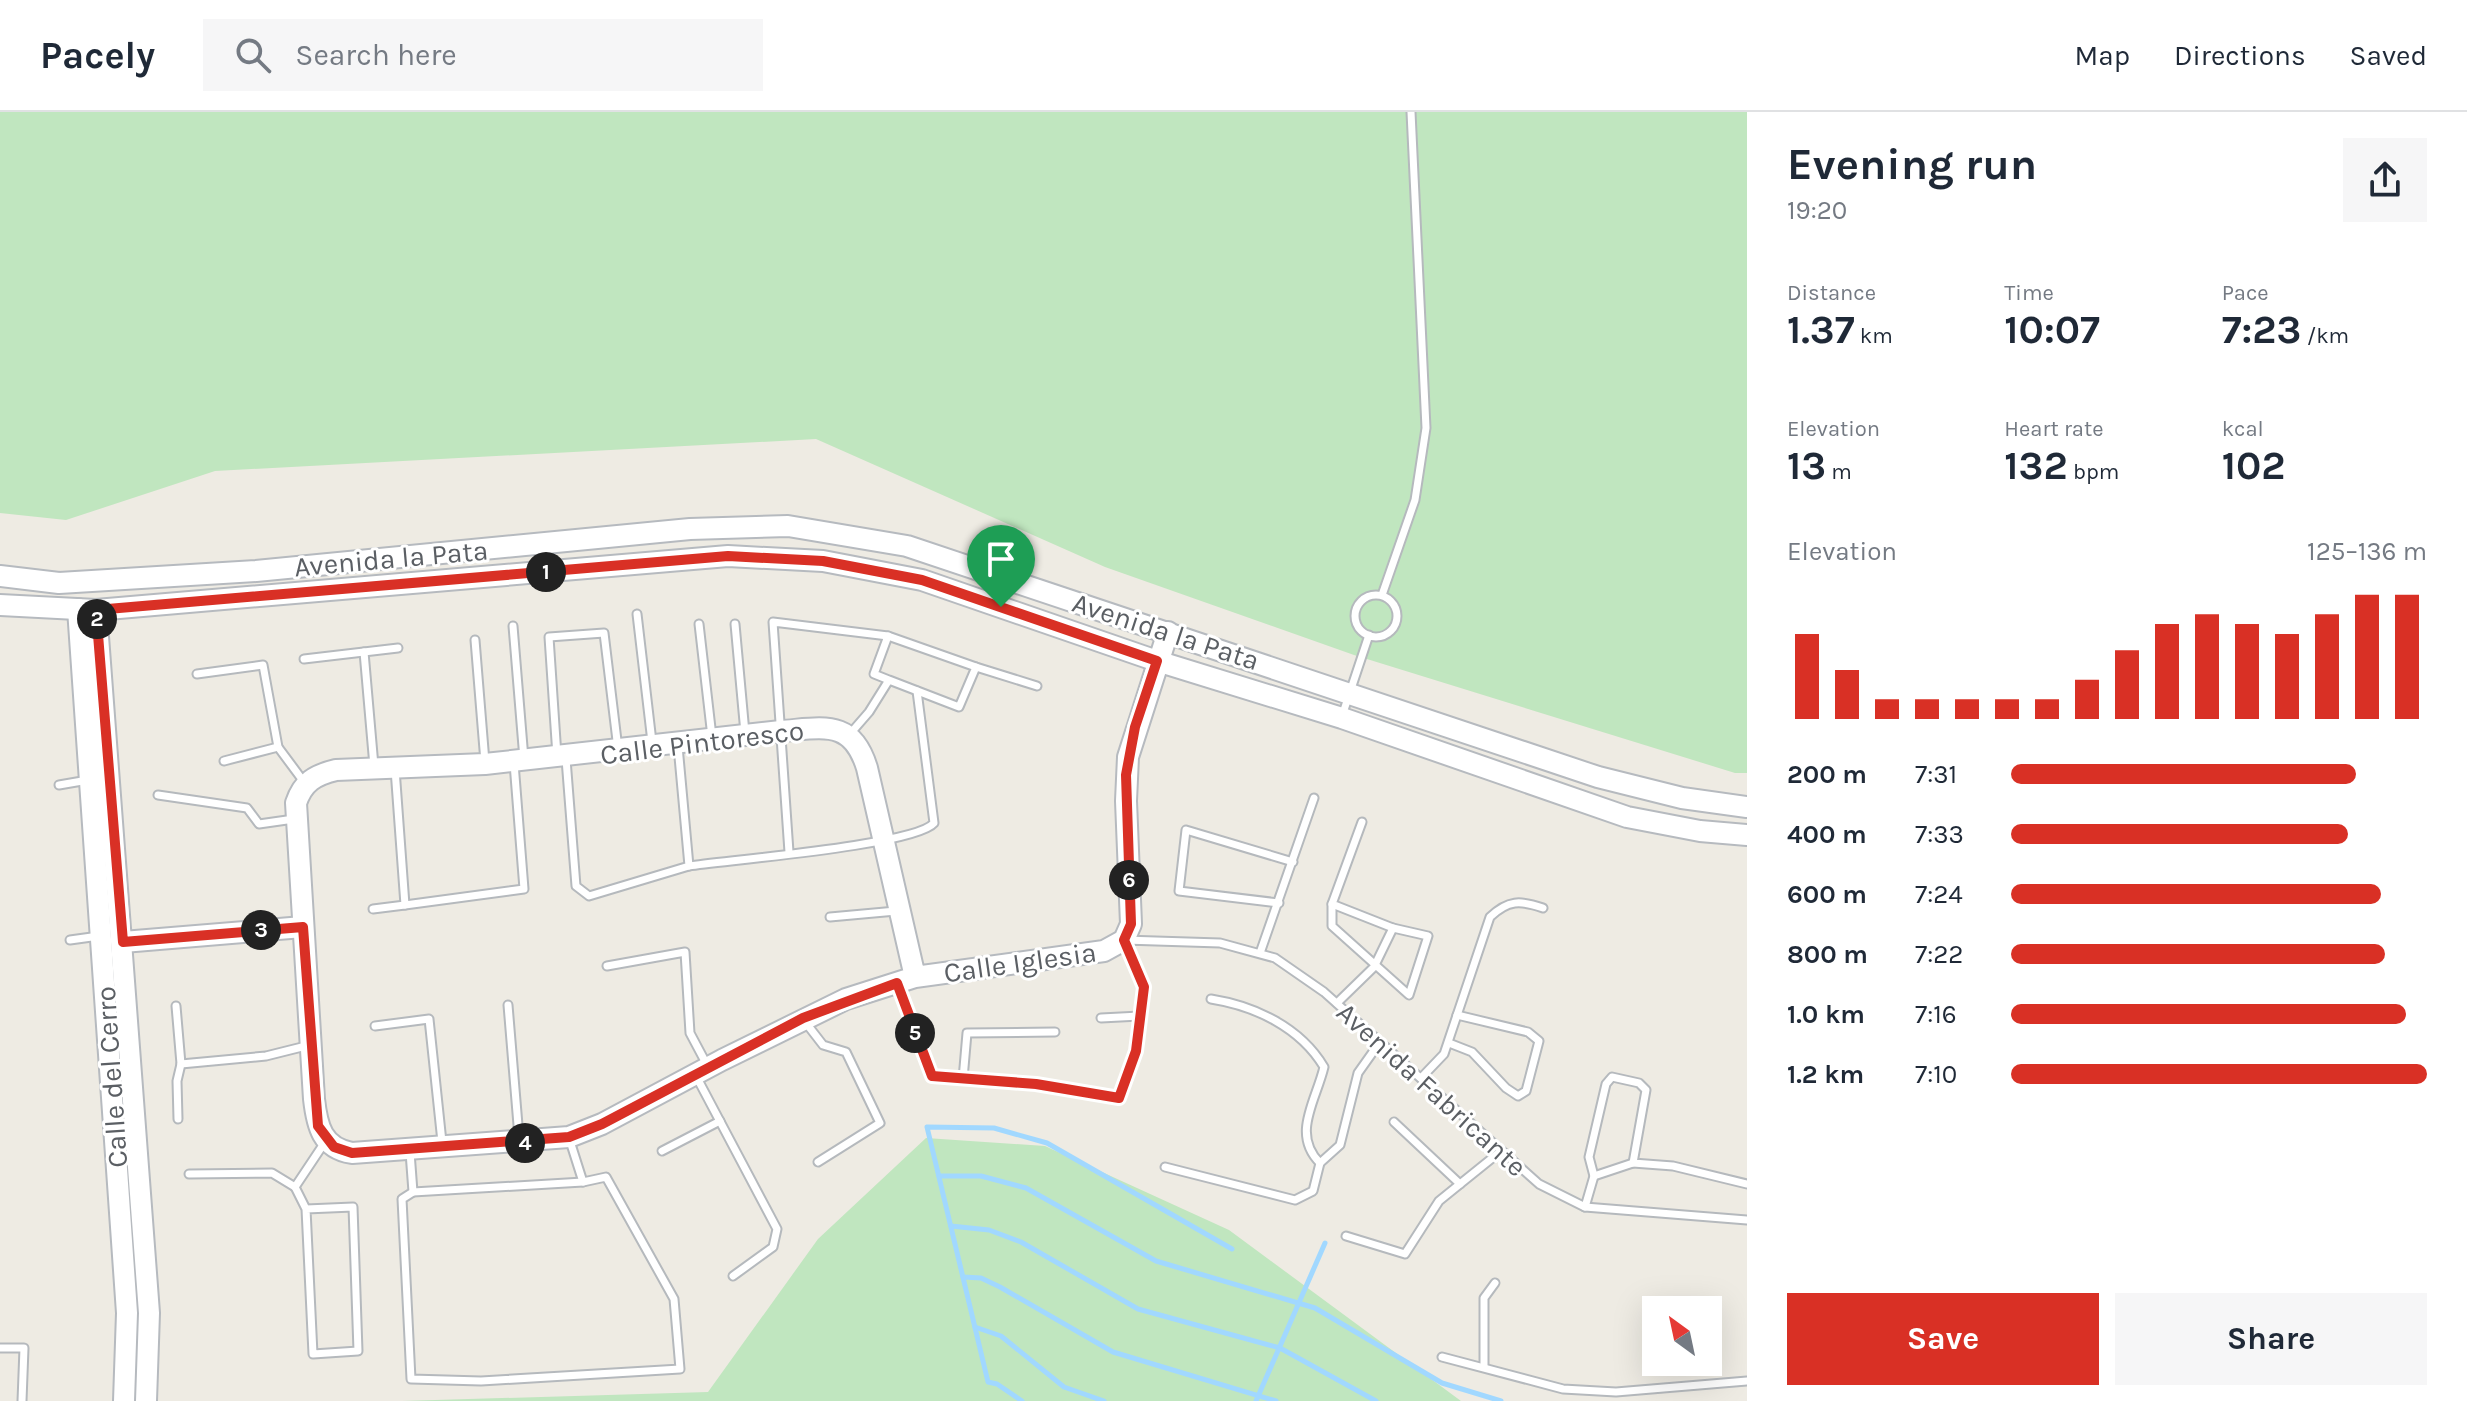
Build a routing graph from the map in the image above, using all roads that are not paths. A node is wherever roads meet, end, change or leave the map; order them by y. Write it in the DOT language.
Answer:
graph roads {
  1 [pos="1411,112"];
  2 [pos="0,576"];
  3 [pos="59,583"];
  4 [pos="1382,595"];
  5 [pos="0,605"];
  6 [pos="87,610"];
  7 [pos="637,614"];
  8 [pos="699,624"];
  9 [pos="735,624"];
  10 [pos="513,626"];
  11 [pos="1168,632"];
  12 [pos="1369,635"];
  13 [pos="888,636"];
  14 [pos="475,640"];
  15 [pos="398,648"];
  16 [pos="364,652"];
  17 [pos="304,659"];
  18 [pos="1157,661"];
  19 [pos="976,667"];
  20 [pos="197,674"];
  21 [pos="889,680"];
  22 [pos="1037,686"];
  23 [pos="917,691"];
  24 [pos="1350,692"];
  25 [pos="1342,718"];
  26 [pos="781,731"];
  27 [pos="746,735"];
  28 [pos="849,735"];
  29 [pos="712,740"];
  30 [pos="678,745"];
  31 [pos="278,747"];
  32 [pos="653,748"];
  33 [pos="618,752"];
  34 [pos="561,757"];
  35 [pos="224,761"];
  36 [pos="519,761"];
  37 [pos="485,764"];
  38 [pos="384,768"];
  39 [pos="90,780"];
  40 [pos="305,784"];
  41 [pos="59,785"];
  42 [pos="158,795"];
  43 [pos="1314,798"];
  44 [pos="1747,807"];
  45 [pos="297,819"];
  46 [pos="1362,822"];
  47 [pos="1747,835"];
  48 [pos="882,842"];
  49 [pos="789,852"];
  50 [pos="1293,862"];
  51 [pos="689,866"];
  52 [pos="1279,903"];
  53 [pos="1332,904"];
  54 [pos="405,905"];
  55 [pos="1543,908"];
  56 [pos="373,909"];
  57 [pos="898,910"];
  58 [pos="830,917"];
  59 [pos="303,927"];
  60 [pos="1393,928"];
  61 [pos="101,936"];
  62 [pos="70,940"];
  63 [pos="1124,940"];
  64 [pos="123,942"];
  65 [pos="1260,953"];
  66 [pos="607,966"];
  67 [pos="1374,967"];
  68 [pos="906,980"];
  69 [pos="1211,999"];
  70 [pos="1337,1003"];
  71 [pos="508,1005"];
  72 [pos="176,1006"];
  73 [pos="1457,1015"];
  74 [pos="1140,1016"];
  75 [pos="803,1018"];
  76 [pos="1101,1018"];
  77 [pos="375,1026"];
  78 [pos="1055,1032"];
  79 [pos="1380,1042"];
  80 [pos="1449,1043"];
  81 [pos="312,1045"];
  82 [pos="181,1064"];
  83 [pos="702,1070"];
  84 [pos="1421,1078"];
  85 [pos="963,1079"];
  86 [pos="178,1119"];
  87 [pos="720,1121"];
  88 [pos="1394,1122"];
  89 [pos="569,1137"];
  90 [pos="326,1141"];
  91 [pos="519,1143"];
  92 [pos="443,1148"];
  93 [pos="410,1150"];
  94 [pos="662,1151"];
  95 [pos="1501,1151"];
  96 [pos="818,1162"];
  97 [pos="1320,1163"];
  98 [pos="1633,1163"];
  99 [pos="1165,1167"];
  100 [pos="189,1174"];
  101 [pos="1594,1176"];
  102 [pos="583,1182"];
  103 [pos="1460,1184"];
  104 [pos="1747,1184"];
  105 [pos="295,1187"];
  106 [pos="413,1192"];
  107 [pos="1585,1207"];
  108 [pos="306,1209"];
  109 [pos="1747,1220"];
  110 [pos="1346,1236"];
  111 [pos="733,1276"];
  112 [pos="1495,1283"];
  113 [pos="0,1348"];
  114 [pos="1442,1357"];
  115 [pos="1484,1367"];
  116 [pos="1747,1381"];
  117 [pos="22,1401"];
  118 [pos="124,1401"];
  119 [pos="146,1401"];
  1 -- 4 [label="lane"];
  2 -- 3 [label="main road, Avenida la Pata"];
  3 -- 6 [label="main road"];
  3 -- 11 [label="main road, Avenida la Pata"];
  4 -- 12 [label="lane"];
  4 -- 12 [label="lane"];
  5 -- 6 [label="main road, Avenida la Pata"];
  6 -- 18 [label="main road, Avenida la Pata"];
  6 -- 39 [label="main road, Calle del Cerro"];
  6 -- 64 [label="main road, Calle del Cerro"];
  7 -- 32 [label="lane"];
  8 -- 29 [label="lane"];
  9 -- 27 [label="lane"];
  10 -- 36 [label="lane"];
  11 -- 18 [label="main road, Calle Iglesia"];
  11 -- 24 [label="main road, Avenida la Pata"];
  12 -- 24 [label="lane"];
  13 -- 19 [label="lane"];
  13 -- 21 [label="lane"];
  13 -- 26 [label="lane"];
  14 -- 37 [label="lane"];
  15 -- 16 [label="lane"];
  16 -- 17 [label="lane"];
  16 -- 38 [label="lane"];
  18 -- 25 [label="main road, Avenida la Pata"];
  18 -- 63 [label="main road, Calle Iglesia"];
  19 -- 22 [label="lane"];
  19 -- 23 [label="lane"];
  20 -- 31 [label="lane"];
  21 -- 23 [label="lane"];
  21 -- 28 [label="lane"];
  23 -- 48 [label="lane"];
  24 -- 25 [label="lane"];
  24 -- 44 [label="main road, Avenida la Pata"];
  25 -- 47 [label="main road, Avenida la Pata"];
  26 -- 27 [label="main road, Calle Pintoresco"];
  26 -- 28 [label="main road, Calle Pintoresco"];
  26 -- 49 [label="lane"];
  27 -- 29 [label="main road, Calle Pintoresco"];
  28 -- 48 [label="main road"];
  29 -- 30 [label="main road, Calle Pintoresco"];
  30 -- 32 [label="main road, Calle Pintoresco"];
  30 -- 51 [label="lane"];
  31 -- 35 [label="lane"];
  31 -- 40 [label="lane"];
  32 -- 33 [label="main road, Calle Pintoresco"];
  33 -- 34 [label="main road, Calle Pintoresco"];
  33 -- 34 [label="lane"];
  34 -- 36 [label="main road, Calle Pintoresco"];
  34 -- 51 [label="lane"];
  36 -- 37 [label="main road, Calle Pintoresco"];
  36 -- 54 [label="lane"];
  37 -- 38 [label="main road, Calle Pintoresco"];
  38 -- 40 [label="main road, Calle Pintoresco"];
  38 -- 54 [label="lane"];
  39 -- 41 [label="lane"];
  39 -- 61 [label="main road, Calle del Cerro"];
  40 -- 45 [label="main road"];
  42 -- 45 [label="lane"];
  43 -- 50 [label="lane"];
  45 -- 59 [label="main road"];
  46 -- 53 [label="lane"];
  48 -- 49 [label="lane"];
  48 -- 57 [label="main road"];
  49 -- 51 [label="lane"];
  50 -- 52 [label="lane"];
  50 -- 52 [label="lane"];
  52 -- 65 [label="lane"];
  53 -- 60 [label="lane"];
  53 -- 67 [label="lane"];
  54 -- 56 [label="lane"];
  55 -- 73 [label="lane"];
  57 -- 58 [label="lane"];
  57 -- 68 [label="main road"];
  59 -- 64 [label="main road"];
  59 -- 81 [label="main road"];
  60 -- 67 [label="lane"];
  60 -- 67 [label="lane"];
  61 -- 62 [label="lane"];
  61 -- 118 [label="main road, Calle del Cerro"];
  63 -- 65 [label="lane, Avenida Fabricante"];
  63 -- 68 [label="main road, Calle Iglesia"];
  63 -- 74 [label="lane"];
  64 -- 119 [label="main road, Calle del Cerro"];
  65 -- 70 [label="lane, Avenida Fabricante"];
  66 -- 83 [label="lane"];
  67 -- 70 [label="lane"];
  68 -- 75 [label="main road, Calle Iglesia"];
  68 -- 85 [label="lane"];
  69 -- 97 [label="lane"];
  70 -- 79 [label="lane, Avenida Fabricante"];
  71 -- 91 [label="lane"];
  72 -- 82 [label="lane"];
  73 -- 80 [label="lane"];
  73 -- 80 [label="lane"];
  74 -- 76 [label="lane"];
  74 -- 85 [label="lane"];
  75 -- 83 [label="main road, Calle Iglesia"];
  75 -- 96 [label="lane"];
  77 -- 92 [label="lane"];
  78 -- 85 [label="lane"];
  79 -- 84 [label="lane, Avenida Fabricante"];
  79 -- 97 [label="lane"];
  80 -- 84 [label="lane"];
  81 -- 82 [label="lane"];
  81 -- 90 [label="main road"];
  82 -- 86 [label="lane"];
  83 -- 87 [label="lane"];
  83 -- 89 [label="main road, Calle Iglesia"];
  84 -- 95 [label="lane, Avenida Fabricante"];
  87 -- 94 [label="lane"];
  87 -- 111 [label="lane"];
  88 -- 103 [label="lane"];
  89 -- 91 [label="main road, Calle Iglesia"];
  89 -- 102 [label="lane"];
  90 -- 93 [label="main road, Calle Iglesia"];
  90 -- 105 [label="lane"];
  91 -- 92 [label="main road, Calle Iglesia"];
  92 -- 93 [label="main road, Calle Iglesia"];
  93 -- 106 [label="lane"];
  95 -- 103 [label="lane"];
  95 -- 107 [label="lane, Avenida Fabricante"];
  97 -- 99 [label="lane"];
  98 -- 101 [label="lane"];
  98 -- 101 [label="lane"];
  98 -- 104 [label="lane"];
  100 -- 105 [label="lane"];
  101 -- 107 [label="lane"];
  102 -- 106 [label="lane"];
  102 -- 106 [label="lane"];
  103 -- 110 [label="lane"];
  105 -- 108 [label="lane"];
  107 -- 109 [label="lane, Avenida Fabricante"];
  108 -- 108 [label="lane"];
  112 -- 115 [label="lane"];
  113 -- 117 [label="lane"];
  114 -- 115 [label="lane"];
  115 -- 116 [label="lane"];
}
